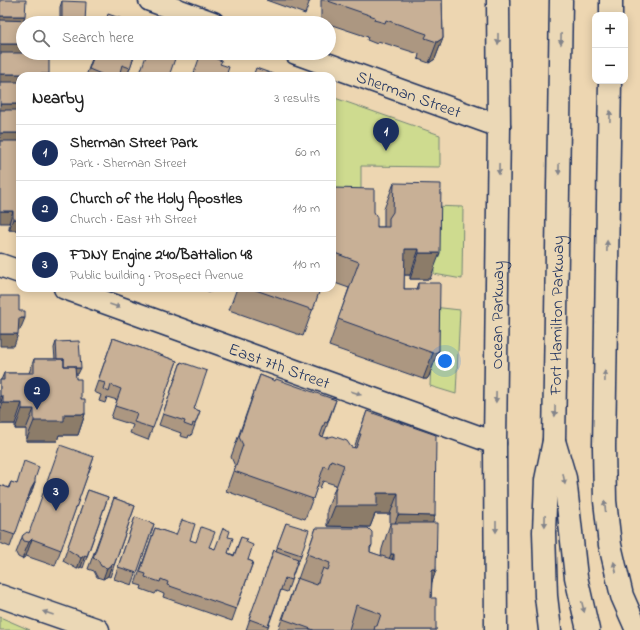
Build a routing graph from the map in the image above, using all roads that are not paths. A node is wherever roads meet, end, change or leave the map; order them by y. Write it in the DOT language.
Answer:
graph roads {
  1 [pos="150,0"];
  2 [pos="498,0"];
  3 [pos="561,0"];
  4 [pos="612,0"];
  5 [pos="611,12"];
  6 [pos="194,16"];
  7 [pos="315,60"];
  8 [pos="610,84"];
  9 [pos="499,126"];
  10 [pos="0,264"];
  11 [pos="16,270"];
  12 [pos="76,292"];
  13 [pos="554,441"];
  14 [pos="495,443"];
  15 [pos="0,596"];
  16 [pos="98,630"];
  17 [pos="496,630"];
  18 [pos="550,630"];
  19 [pos="588,630"];
  20 [pos="637,630"];
  1 -- 6 [label="main road"];
  2 -- 9 [label="main road, Ocean Parkway, one-way"];
  3 -- 13 [label="main road, Fort Hamilton Parkway, one-way"];
  4 -- 5 [label="main road"];
  7 -- 9 [label="main road, Sherman Street"];
  20 -- 8 [label="main road, one-way"];
  9 -- 14 [label="main road, Ocean Parkway, one-way"];
  10 -- 11 [label="main road"];
  12 -- 14 [label="main road, East 7th Street, one-way"];
  13 -- 18 [label="main road, Fort Hamilton Parkway, one-way"];
  13 -- 19 [label="main road, one-way"];
  14 -- 17 [label="main road, Ocean Parkway, one-way"];
  16 -- 15 [label="main road, one-way"];
}
